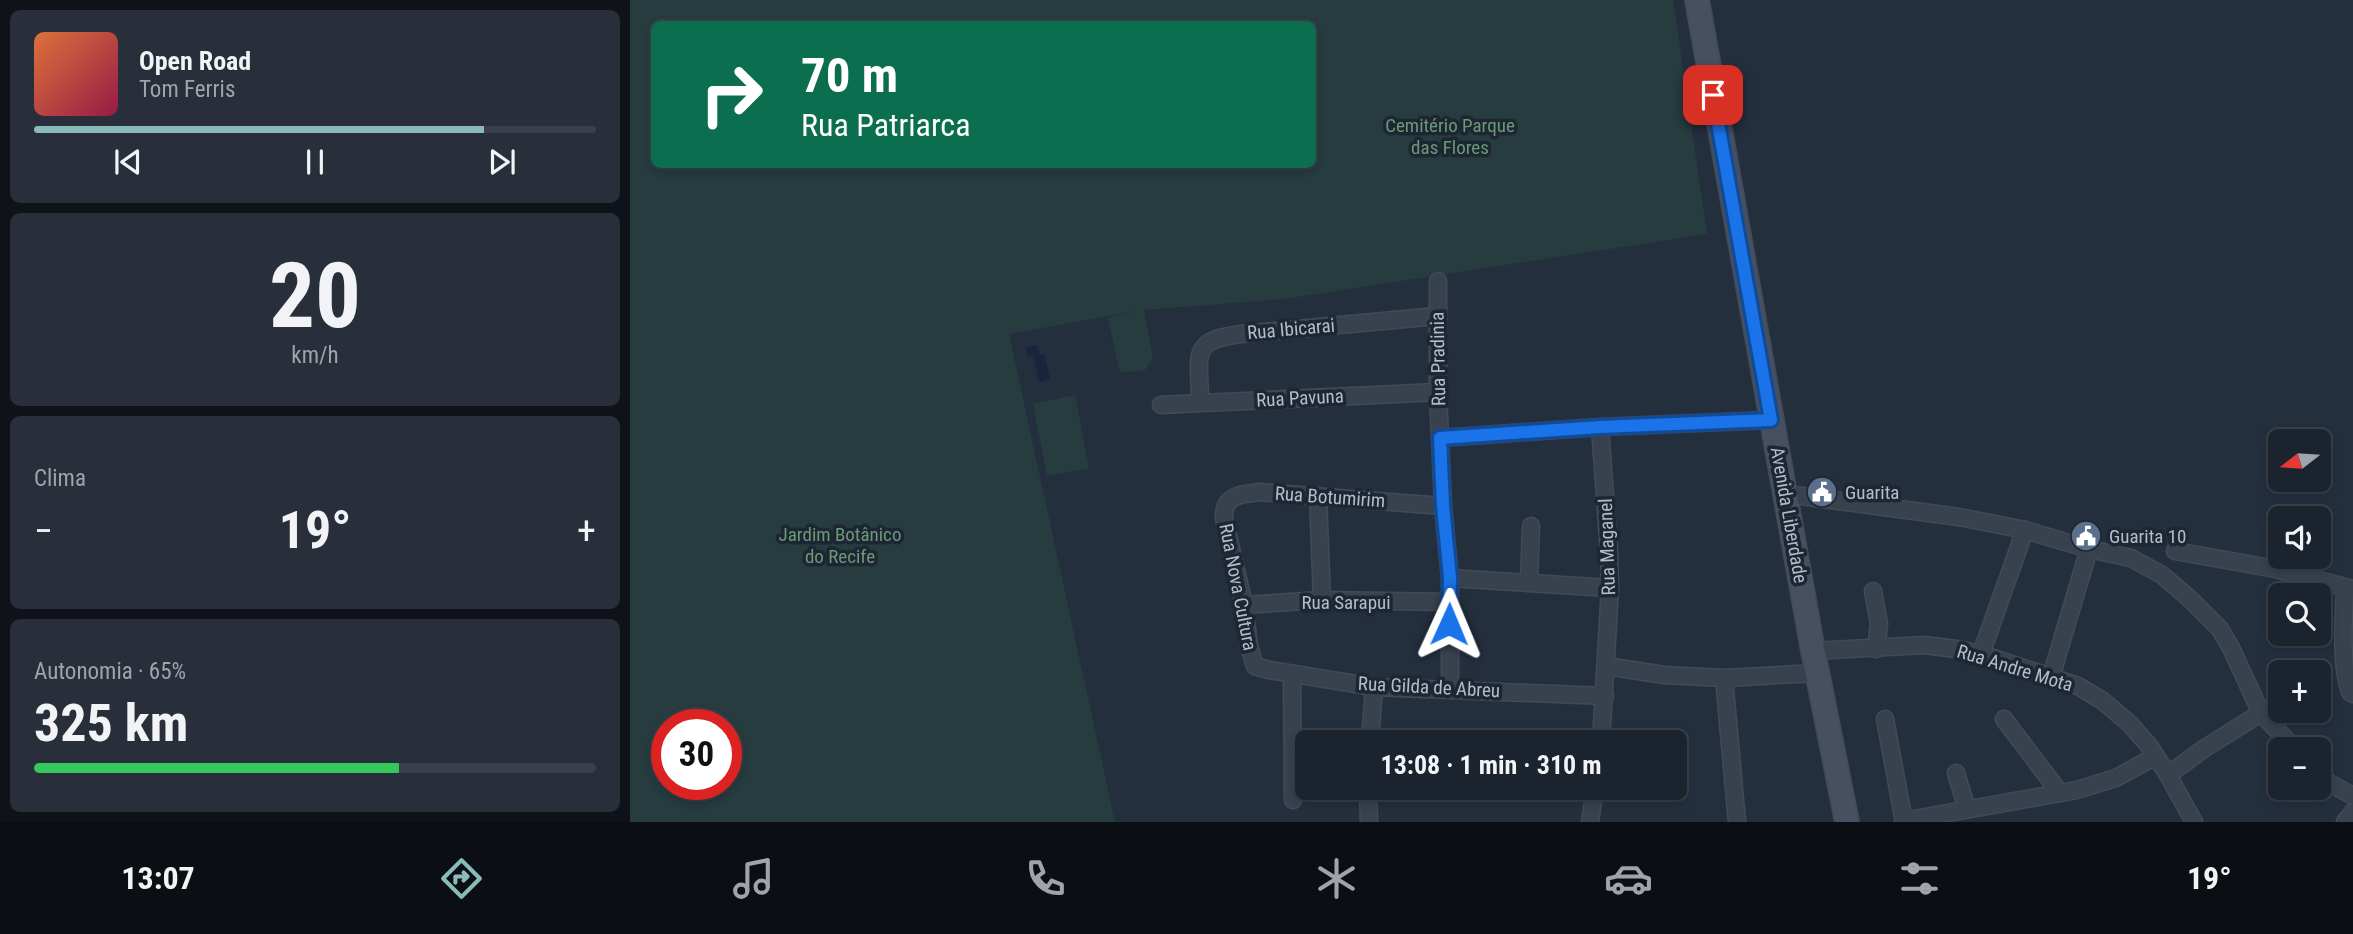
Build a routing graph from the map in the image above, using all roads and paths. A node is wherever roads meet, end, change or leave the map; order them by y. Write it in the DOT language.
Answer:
graph roads {
  1 [pos="1697,0"];
  2 [pos="1438,281"];
  3 [pos="1437,316"];
  4 [pos="1438,392"];
  5 [pos="1200,402"];
  6 [pos="1161,405"];
  7 [pos="1771,420"];
  8 [pos="1600,427"];
  9 [pos="1440,438"];
  10 [pos="1786,494"];
  11 [pos="1318,496"];
  12 [pos="1443,506"];
  13 [pos="1223,508"];
  14 [pos="1531,526"];
  15 [pos="2025,530"];
  16 [pos="2088,549"];
  17 [pos="2175,551"];
  18 [pos="1450,578"];
  19 [pos="1529,582"];
  20 [pos="1609,588"];
  21 [pos="2349,588"];
  22 [pos="1873,591"];
  23 [pos="1322,600"];
  24 [pos="1449,602"];
  25 [pos="1244,605"];
  26 [pos="1876,649"];
  27 [pos="1981,654"];
  28 [pos="1815,662"];
  29 [pos="1255,666"];
  30 [pos="1606,666"];
  31 [pos="1292,674"];
  32 [pos="2050,677"];
  33 [pos="1724,678"];
  34 [pos="1374,687"];
  35 [pos="1450,690"];
  36 [pos="2353,694"];
  37 [pos="1605,696"];
  38 [pos="2261,713"];
  39 [pos="1885,719"];
  40 [pos="2004,719"];
  41 [pos="1371,730"];
  42 [pos="1602,730"];
  43 [pos="2284,737"];
  44 [pos="2156,756"];
  45 [pos="1956,773"];
  46 [pos="2168,775"];
  47 [pos="2331,784"];
  48 [pos="2060,793"];
  49 [pos="2353,796"];
  50 [pos="1293,800"];
  51 [pos="1368,800"];
  52 [pos="1593,800"];
  53 [pos="1967,809"];
  54 [pos="2353,813"];
  55 [pos="1903,821"];
  56 [pos="1369,822"];
  57 [pos="1590,822"];
  58 [pos="1737,822"];
  59 [pos="1847,822"];
  60 [pos="2194,822"];
  61 [pos="2345,822"];
  1 -- 7 [label="main road, Avenida Liberdade"];
  2 -- 3 [label="street, Rua Pradinia"];
  3 -- 4 [label="street, Rua Pradinia"];
  3 -- 5 [label="street, Rua Ibicarai"];
  4 -- 5 [label="street, Rua Pavuna"];
  4 -- 9 [label="street, Rua Pradinia"];
  5 -- 6 [label="street, Rua Pavuna"];
  7 -- 8 [label="street"];
  7 -- 10 [label="main road, Avenida Liberdade"];
  8 -- 9 [label="street"];
  8 -- 20 [label="street, Rua Maganel"];
  9 -- 12 [label="street, Rua Pradinia"];
  10 -- 15 [label="street"];
  10 -- 28 [label="main road, Avenida Liberdade"];
  11 -- 12 [label="street, Rua Botumirim"];
  11 -- 13 [label="street, Rua Botumirim"];
  11 -- 23 [label="street"];
  12 -- 18 [label="street, Rua Pradinia"];
  13 -- 25 [label="street, Rua Nova Cultura"];
  14 -- 19 [label="street"];
  15 -- 16 [label="street"];
  15 -- 27 [label="street"];
  16 -- 32 [label="street"];
  16 -- 38 [label="street"];
  17 -- 21 [label="street"];
  18 -- 19 [label="street"];
  18 -- 24 [label="street, Rua Pradinia"];
  19 -- 20 [label="street"];
  20 -- 30 [label="street, Rua Maganel"];
  21 -- 36 [label="street"];
  22 -- 26 [label="street"];
  23 -- 24 [label="street, Rua Sarapui"];
  23 -- 25 [label="street, Rua Sarapui"];
  24 -- 35 [label="street, Rua Pradinia"];
  25 -- 29 [label="street, Rua Nova Cultura"];
  26 -- 27 [label="street, Rua Andre Mota"];
  26 -- 28 [label="street, Rua Andre Mota"];
  27 -- 32 [label="street, Rua Andre Mota"];
  28 -- 33 [label="street"];
  28 -- 59 [label="main road, Avenida Liberdade"];
  29 -- 31 [label="street, Rua Gilda de Abreu"];
  30 -- 33 [label="street"];
  30 -- 37 [label="street, Rua Maganel"];
  31 -- 34 [label="street, Rua Gilda de Abreu"];
  31 -- 50 [label="street"];
  32 -- 44 [label="street, Rua Andre Mota"];
  33 -- 58 [label="street"];
  34 -- 35 [label="street, Rua Gilda de Abreu"];
  34 -- 41 [label="street"];
  35 -- 37 [label="street, Rua Gilda de Abreu"];
  37 -- 42 [label="street, Rua Maganel"];
  38 -- 43 [label="street"];
  38 -- 46 [label="street"];
  39 -- 55 [label="street"];
  40 -- 48 [label="street"];
  44 -- 46 [label="street, Rua Andre Mota"];
  44 -- 48 [label="street"];
  45 -- 53 [label="street"];
  46 -- 60 [label="street, Rua Andre Mota"];
  47 -- 49 [label="street"];
  48 -- 53 [label="street"];
  51 -- 56 [label="street"];
  52 -- 57 [label="street"];
  53 -- 55 [label="street"];
  54 -- 61 [label="street"];
}
